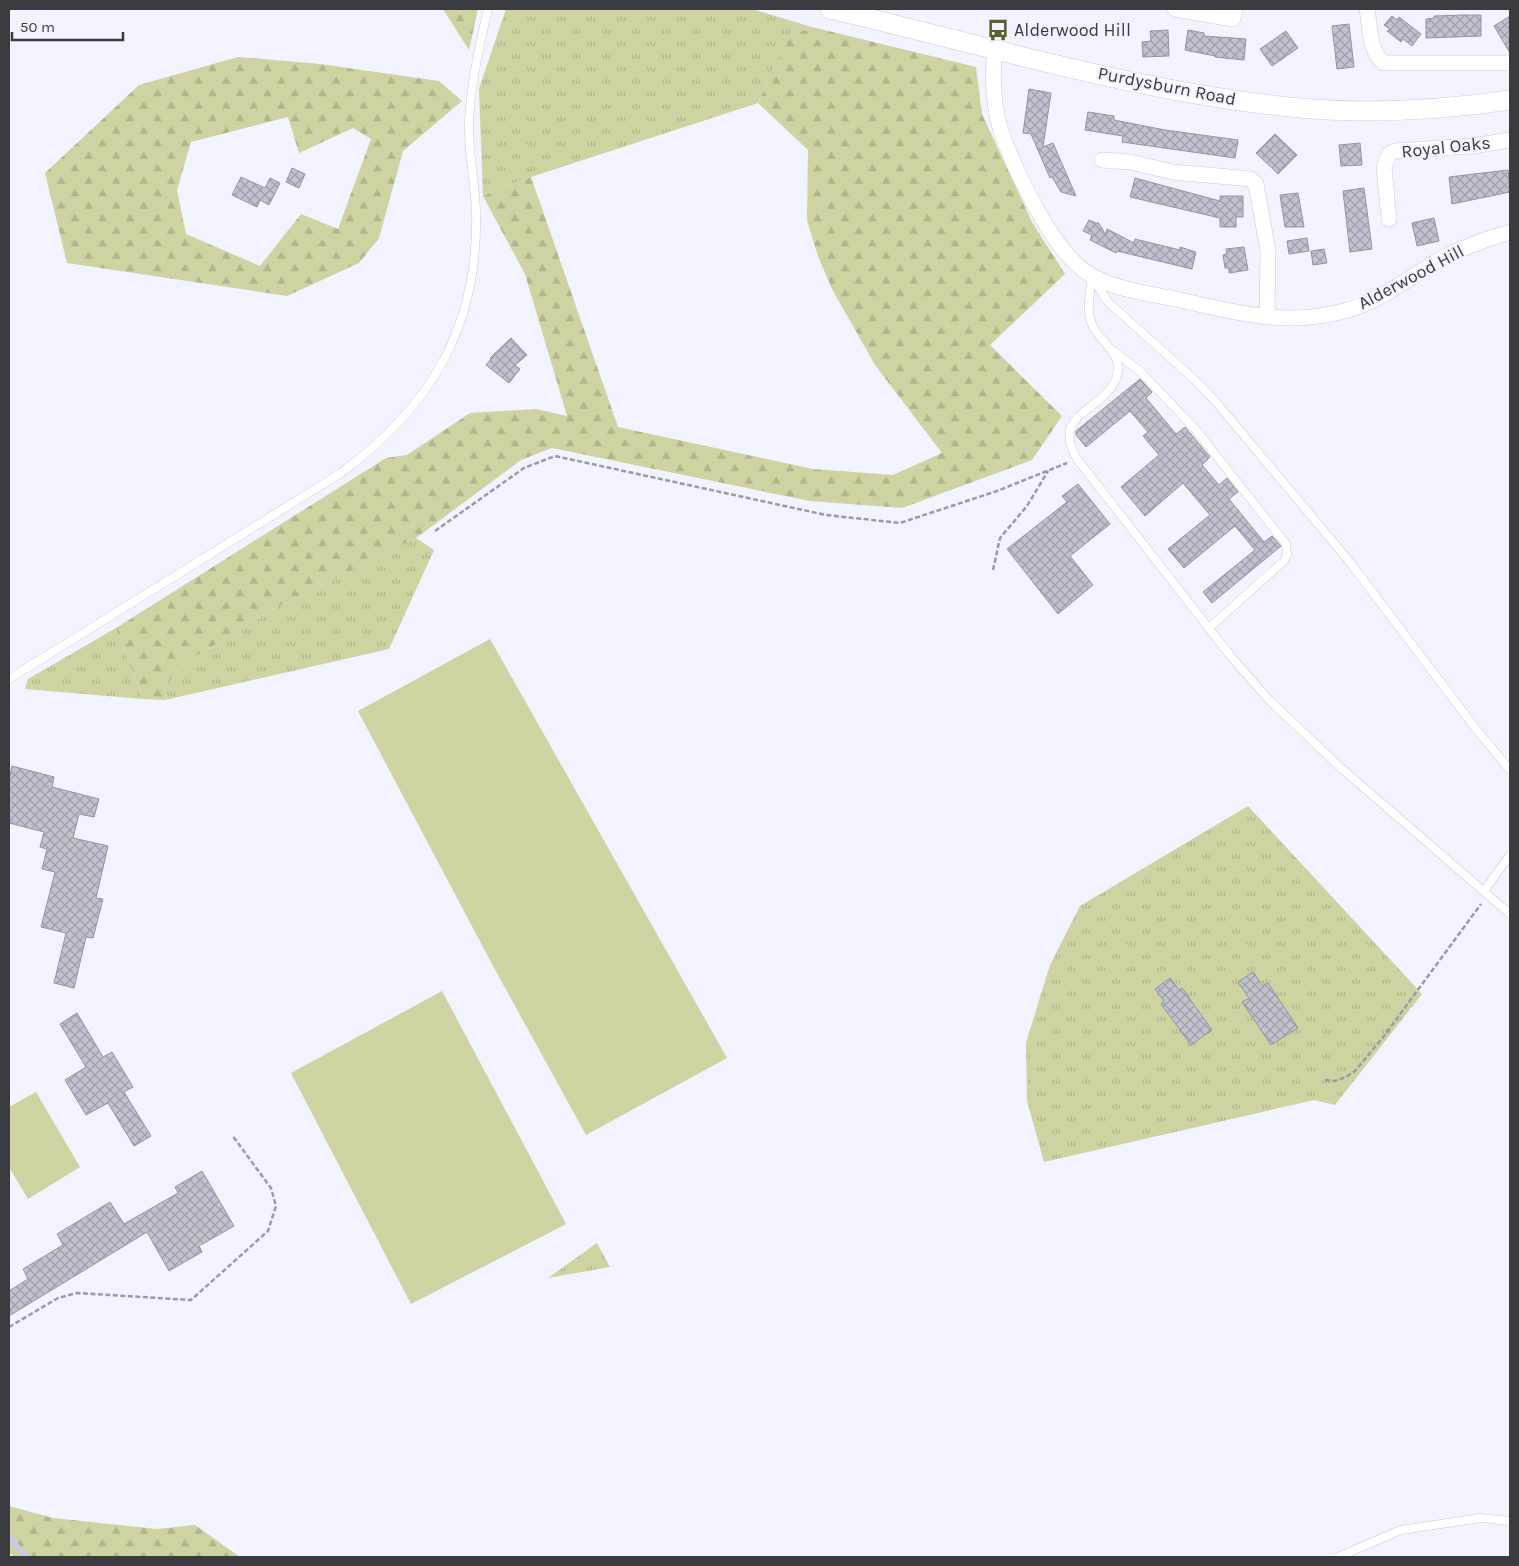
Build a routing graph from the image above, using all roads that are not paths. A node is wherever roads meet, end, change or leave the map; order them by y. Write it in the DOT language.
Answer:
graph roads {
  1 [pos="488,9"];
  2 [pos="830,9"];
  3 [pos="1175,9"];
  4 [pos="1235,9"];
  5 [pos="1367,9"];
  6 [pos="995,48"];
  7 [pos="1510,63"];
  8 [pos="1510,100"];
  9 [pos="1510,140"];
  10 [pos="1102,160"];
  11 [pos="1389,220"];
  12 [pos="1510,232"];
  13 [pos="1092,276"];
  14 [pos="1267,317"];
  15 [pos="1110,348"];
  16 [pos="1210,628"];
  17 [pos="9,679"];
  18 [pos="1510,770"];
  19 [pos="1510,856"];
  20 [pos="1486,893"];
  21 [pos="1510,914"];
  22 [pos="1510,1521"];
  23 [pos="1338,1557"];
  1 -- 17 [label="lane"];
  2 -- 6 [label="street, Purdysburn Road"];
  3 -- 4 [label="street"];
  5 -- 7 [label="street"];
  6 -- 8 [label="street, Purdysburn Road"];
  6 -- 13 [label="street, Alderwood Hill"];
  9 -- 11 [label="street, Royal Oaks"];
  10 -- 14 [label="street"];
  12 -- 14 [label="street, Alderwood Hill"];
  13 -- 14 [label="street, Alderwood Hill"];
  13 -- 15 [label="lane"];
  13 -- 18 [label="lane"];
  15 -- 16 [label="lane"];
  15 -- 16 [label="lane"];
  16 -- 20 [label="lane"];
  19 -- 20 [label="lane"];
  20 -- 21 [label="lane"];
  22 -- 23 [label="lane"];
}
